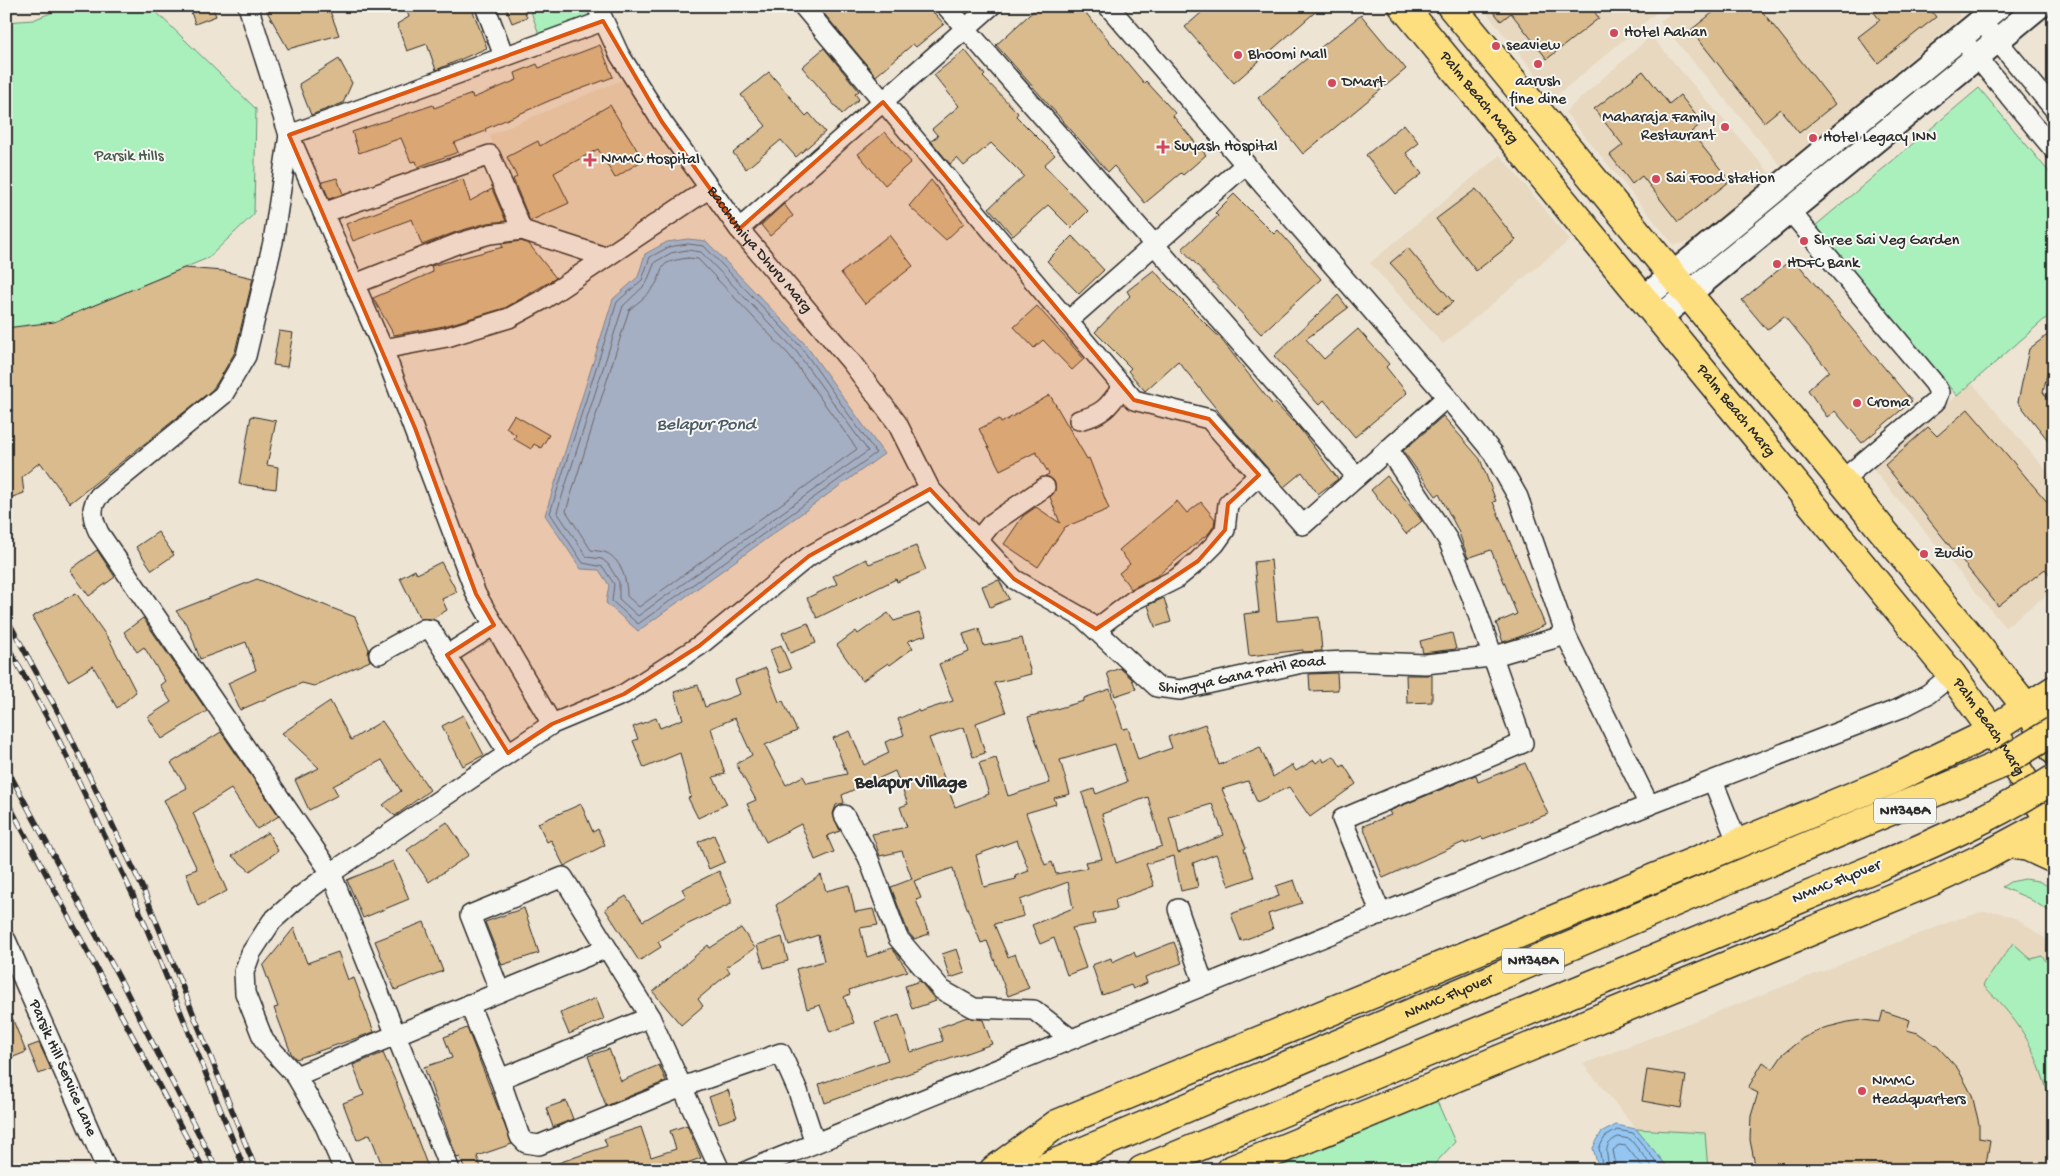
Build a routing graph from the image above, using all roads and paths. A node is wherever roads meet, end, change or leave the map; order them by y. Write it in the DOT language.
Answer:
graph roads {
  1 [pos="248,6"];
  2 [pos="485,6"];
  3 [pos="803,6"];
  4 [pos="946,6"];
  5 [pos="991,6"];
  6 [pos="1108,6"];
  7 [pos="1403,6"];
  8 [pos="1451,6"];
  9 [pos="1999,6"];
  10 [pos="2039,6"];
  11 [pos="600,13"];
  12 [pos="1981,22"];
  13 [pos="966,29"];
  14 [pos="1961,38"];
  15 [pos="1996,41"];
  16 [pos="504,56"];
  17 [pos="1978,56"];
  18 [pos="883,102"];
  19 [pos="2054,108"];
  20 [pos="289,135"];
  21 [pos="2054,150"];
  22 [pos="1246,164"];
  23 [pos="708,189"];
  24 [pos="1790,211"];
  25 [pos="323,213"];
  26 [pos="739,229"];
  27 [pos="522,230"];
  28 [pos="1154,245"];
  29 [pos="605,257"];
  30 [pos="354,284"];
  31 [pos="1680,284"];
  32 [pos="1651,308"];
  33 [pos="1068,321"];
  34 [pos="384,350"];
  35 [pos="1123,386"];
  36 [pos="1447,397"];
  37 [pos="1079,420"];
  38 [pos="1388,449"];
  39 [pos="1259,475"];
  40 [pos="1358,477"];
  41 [pos="1842,480"];
  42 [pos="1045,487"];
  43 [pos="930,489"];
  44 [pos="978,540"];
  45 [pos="494,625"];
  46 [pos="1096,628"];
  47 [pos="1566,635"];
  48 [pos="379,654"];
  49 [pos="447,655"];
  50 [pos="1491,656"];
  51 [pos="1952,675"];
  52 [pos="2054,690"];
  53 [pos="2027,708"];
  54 [pos="552,724"];
  55 [pos="1992,730"];
  56 [pos="2054,732"];
  57 [pos="2054,750"];
  58 [pos="508,753"];
  59 [pos="2054,779"];
  60 [pos="1713,781"];
  61 [pos="1649,805"];
  62 [pos="844,815"];
  63 [pos="2053,822"];
  64 [pos="1738,844"];
  65 [pos="2010,844"];
  66 [pos="2054,859"];
  67 [pos="331,873"];
  68 [pos="1178,909"];
  69 [pos="1381,914"];
  70 [pos="6,940"];
  71 [pos="607,948"];
  72 [pos="1204,985"];
  73 [pos="500,992"];
  74 [pos="469,1004"];
  75 [pos="650,1017"];
  76 [pos="396,1034"];
  77 [pos="1071,1039"];
  78 [pos="296,1076"];
  79 [pos="500,1079"];
  80 [pos="682,1087"];
  81 [pos="815,1143"];
  82 [pos="107,1170"];
  83 [pos="344,1170"];
  84 [pos="450,1170"];
  85 [pos="720,1170"];
  86 [pos="749,1170"];
  87 [pos="994,1170"];
  88 [pos="1039,1170"];
  89 [pos="1142,1170"];
  90 [pos="1231,1170"];
  1 -- 20 [label="street"];
  2 -- 16 [label="street"];
  3 -- 18 [label="street"];
  4 -- 13 [label="street"];
  5 -- 13 [label="street"];
  6 -- 22 [label="street"];
  7 -- 32 [label="main road, Palm Beach Marg"];
  8 -- 31 [label="main road"];
  9 -- 12 [label="street"];
  10 -- 15 [label="street"];
  11 -- 16 [label="street"];
  11 -- 23 [label="street, Bacchumiya Dhuru Marg"];
  12 -- 14 [label="street"];
  12 -- 15 [label="street"];
  13 -- 18 [label="street"];
  13 -- 28 [label="street"];
  14 -- 17 [label="street"];
  14 -- 31 [label="street"];
  15 -- 17 [label="street"];
  15 -- 19 [label="street"];
  16 -- 20 [label="street"];
  17 -- 21 [label="street"];
  17 -- 24 [label="street"];
  18 -- 26 [label="street"];
  18 -- 33 [label="street"];
  20 -- 25 [label="street"];
  20 -- 67 [label="street"];
  22 -- 28 [label="street"];
  22 -- 36 [label="street"];
  23 -- 26 [label="street, Bacchumiya Dhuru Marg"];
  23 -- 29 [label="street"];
  24 -- 31 [label="street"];
  24 -- 41 [label="street"];
  25 -- 27 [label="street"];
  25 -- 30 [label="street"];
  26 -- 43 [label="street, Bacchumiya Dhuru Marg"];
  27 -- 29 [label="street"];
  27 -- 30 [label="street"];
  28 -- 33 [label="street"];
  28 -- 40 [label="street"];
  29 -- 34 [label="street"];
  30 -- 34 [label="street"];
  31 -- 32 [label="street"];
  31 -- 41 [label="main road"];
  32 -- 51 [label="main road, Palm Beach Marg"];
  33 -- 35 [label="street"];
  34 -- 45 [label="street"];
  35 -- 37 [label="street"];
  35 -- 39 [label="street"];
  36 -- 38 [label="street"];
  36 -- 47 [label="street"];
  38 -- 40 [label="street"];
  38 -- 50 [label="street"];
  39 -- 40 [label="street"];
  39 -- 46 [label="street"];
  41 -- 53 [label="main road"];
  42 -- 44 [label="street"];
  43 -- 44 [label="street, Shimgya Gana Patil Road"];
  43 -- 54 [label="street"];
  44 -- 46 [label="street, Shimgya Gana Patil Road"];
  45 -- 49 [label="street"];
  45 -- 54 [label="street"];
  46 -- 50 [label="street, Shimgya Gana Patil Road"];
  47 -- 50 [label="street, Shimgya Gana Patil Road"];
  47 -- 61 [label="street"];
  48 -- 49 [label="street"];
  49 -- 58 [label="street"];
  50 -- 69 [label="street"];
  51 -- 55 [label="main road, Palm Beach Marg"];
  51 -- 60 [label="street"];
  52 -- 53 [label="main road"];
  53 -- 55 [label="main road"];
  53 -- 57 [label="main road"];
  54 -- 58 [label="street"];
  55 -- 63 [label="main road, Palm Beach Marg"];
  55 -- 64 [label="main road"];
  56 -- 88 [label="main road, NMMC Flyover / NH348A, bridge"];
  58 -- 67 [label="street"];
  59 -- 89 [label="main road, NMMC Flyover / NH348A, bridge"];
  60 -- 61 [label="street"];
  60 -- 64 [label="street"];
  61 -- 69 [label="street"];
  62 -- 77 [label="street"];
  63 -- 65 [label="main road"];
  64 -- 87 [label="main road"];
  65 -- 66 [label="main road"];
  65 -- 90 [label="main road"];
  67 -- 76 [label="street"];
  67 -- 78 [label="street"];
  68 -- 72 [label="street"];
  69 -- 72 [label="street"];
  70 -- 82 [label="street, Parsik Hill Service Lane"];
  71 -- 73 [label="street"];
  71 -- 73 [label="street"];
  71 -- 75 [label="street"];
  72 -- 77 [label="street"];
  73 -- 74 [label="street"];
  74 -- 76 [label="street"];
  74 -- 79 [label="street"];
  75 -- 79 [label="street"];
  75 -- 80 [label="street"];
  76 -- 78 [label="street"];
  76 -- 84 [label="street"];
  77 -- 81 [label="street"];
  78 -- 83 [label="street"];
  79 -- 80 [label="street"];
  80 -- 81 [label="street"];
  80 -- 85 [label="street"];
  81 -- 86 [label="street"];
}
